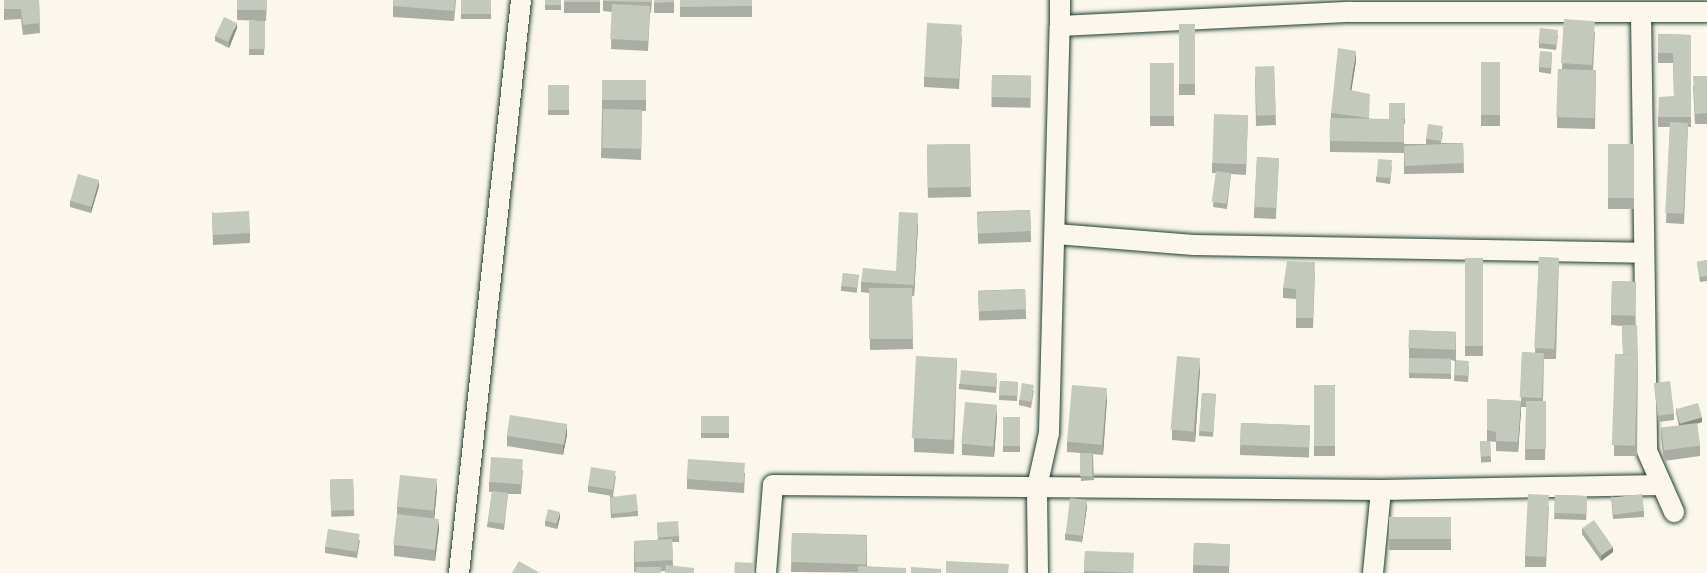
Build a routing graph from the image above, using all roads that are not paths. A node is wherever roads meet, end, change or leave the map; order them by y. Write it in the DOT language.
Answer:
graph roads {
  1 [pos="520,0"];
  2 [pos="1060,0"];
  3 [pos="1707,12"];
  4 [pos="1641,13"];
  5 [pos="1060,26"];
  6 [pos="1056,234"];
  7 [pos="1643,253"];
  8 [pos="1662,485"];
  9 [pos="1037,487"];
  10 [pos="1381,490"];
  11 [pos="1674,512"];
  12 [pos="459,573"];
  13 [pos="766,573"];
  14 [pos="1038,573"];
  15 [pos="1373,573"];
  1 -- 12 [label="street"];
  2 -- 5 [label="street"];
  3 -- 4 [label="street"];
  4 -- 5 [label="street"];
  4 -- 7 [label="street"];
  5 -- 6 [label="street"];
  6 -- 7 [label="street"];
  6 -- 9 [label="street"];
  7 -- 8 [label="street"];
  8 -- 10 [label="street"];
  8 -- 11 [label="street"];
  9 -- 10 [label="street"];
  9 -- 13 [label="street"];
  9 -- 14 [label="street"];
  10 -- 15 [label="street"];
}
